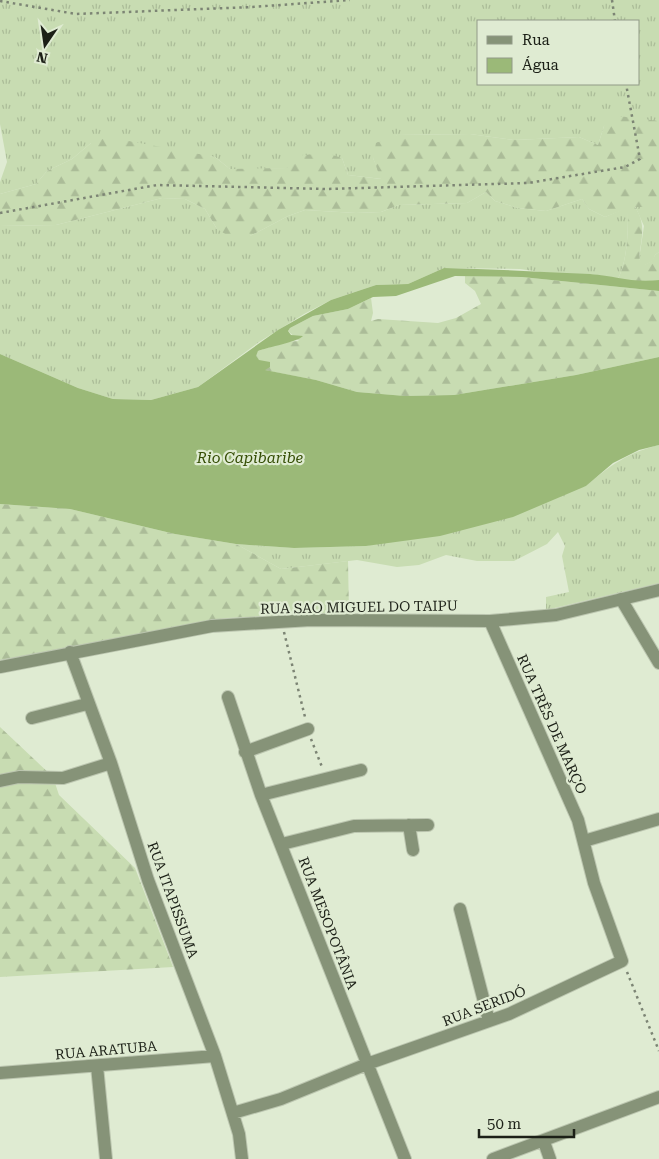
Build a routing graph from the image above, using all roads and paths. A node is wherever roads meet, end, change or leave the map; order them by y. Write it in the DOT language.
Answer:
graph roads {
  1 [pos="350,0"];
  2 [pos="612,0"];
  3 [pos="0,1"];
  4 [pos="615,20"];
  5 [pos="626,85"];
  6 [pos="0,213"];
  7 [pos="659,590"];
  8 [pos="621,599"];
  9 [pos="282,621"];
  10 [pos="490,621"];
  11 [pos="70,652"];
  12 [pos="659,663"];
  13 [pos="0,666"];
  14 [pos="228,697"];
  15 [pos="87,704"];
  16 [pos="32,718"];
  17 [pos="308,729"];
  18 [pos="245,752"];
  19 [pos="111,763"];
  20 [pos="361,770"];
  21 [pos="326,778"];
  22 [pos="0,781"];
  23 [pos="261,795"];
  24 [pos="659,819"];
  25 [pos="409,825"];
  26 [pos="428,825"];
  27 [pos="584,841"];
  28 [pos="282,844"];
  29 [pos="413,850"];
  30 [pos="460,909"];
  31 [pos="622,961"];
  32 [pos="489,1020"];
  33 [pos="659,1051"];
  34 [pos="215,1056"];
  35 [pos="367,1064"];
  36 [pos="97,1066"];
  37 [pos="0,1073"];
  38 [pos="659,1097"];
  39 [pos="234,1114"];
  40 [pos="544,1142"];
  41 [pos="106,1159"];
  42 [pos="242,1159"];
  43 [pos="404,1159"];
  44 [pos="493,1159"];
  45 [pos="550,1159"];
  1 -- 3 [label="path"];
  2 -- 4 [label="path"];
  5 -- 6 [label="path"];
  7 -- 8 [label="street, RUA SAO MIGUEL DO TAIPU"];
  8 -- 10 [label="street, RUA SAO MIGUEL DO TAIPU"];
  8 -- 12 [label="street"];
  9 -- 10 [label="street, RUA SAO MIGUEL DO TAIPU"];
  9 -- 11 [label="street, RUA SAO MIGUEL DO TAIPU"];
  9 -- 17 [label="path"];
  10 -- 27 [label="street, RUA TRÊS DE MARÇO"];
  11 -- 13 [label="street, RUA SAO MIGUEL DO TAIPU"];
  11 -- 15 [label="street, RUA ITAPISSUMA"];
  14 -- 18 [label="street, RUA MESOPOTÂNIA"];
  15 -- 16 [label="street"];
  15 -- 19 [label="street, RUA ITAPISSUMA"];
  17 -- 18 [label="street"];
  17 -- 21 [label="path"];
  18 -- 23 [label="street, RUA MESOPOTÂNIA"];
  19 -- 22 [label="street"];
  19 -- 34 [label="street, RUA ITAPISSUMA"];
  20 -- 21 [label="street"];
  21 -- 23 [label="street"];
  23 -- 28 [label="street, RUA MESOPOTÂNIA"];
  24 -- 27 [label="street"];
  25 -- 26 [label="street"];
  25 -- 28 [label="street"];
  25 -- 29 [label="street"];
  27 -- 31 [label="street"];
  28 -- 35 [label="street, RUA MESOPOTÂNIA"];
  30 -- 32 [label="street"];
  31 -- 32 [label="street, RUA SERIDÓ"];
  31 -- 33 [label="path"];
  32 -- 35 [label="street, RUA SERIDÓ"];
  34 -- 36 [label="street, RUA ARATUBA"];
  34 -- 39 [label="street, RUA ITAPISSUMA"];
  35 -- 39 [label="street, RUA SERIDÓ"];
  35 -- 43 [label="street, RUA MESOPOTÂNIA"];
  36 -- 37 [label="street, RUA ARATUBA"];
  36 -- 41 [label="street"];
  38 -- 40 [label="street"];
  39 -- 42 [label="street, RUA ITAPISSUMA"];
  40 -- 44 [label="street"];
  40 -- 45 [label="street"];
}
